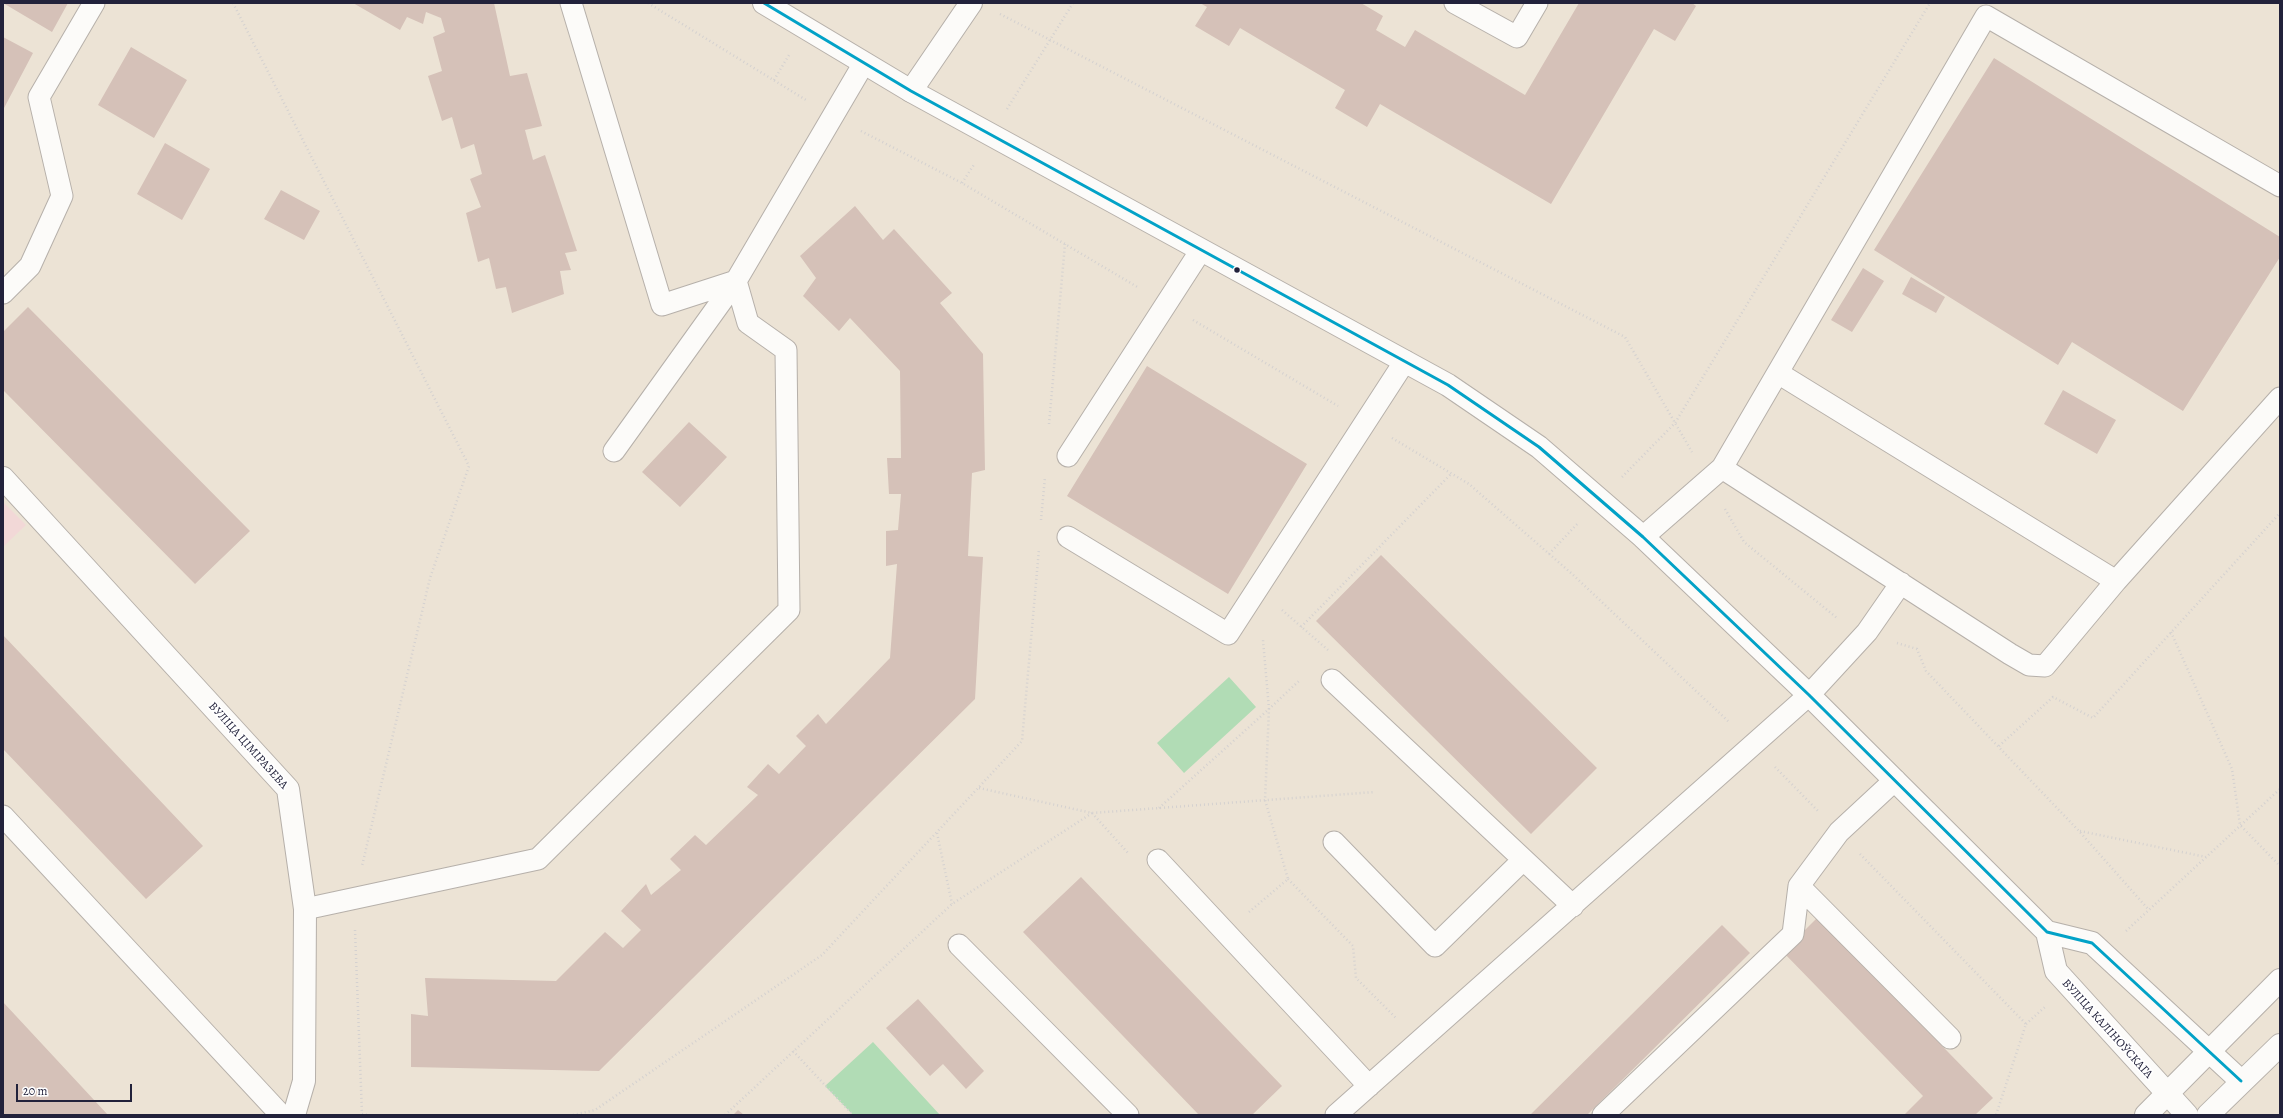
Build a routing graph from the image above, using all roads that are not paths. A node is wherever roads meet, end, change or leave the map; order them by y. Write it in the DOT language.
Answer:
graph roads {
  1 [pos="94,3"];
  2 [pos="571,3"];
  3 [pos="764,3"];
  4 [pos="971,3"];
  5 [pos="1455,3"];
  6 [pos="1537,3"];
  7 [pos="864,63"];
  8 [pos="911,91"];
  9 [pos="2280,186"];
  10 [pos="1201,250"];
  11 [pos="736,281"];
  12 [pos="3,293"];
  13 [pos="1404,361"];
  14 [pos="1778,373"];
  15 [pos="2280,398"];
  16 [pos="614,451"];
  17 [pos="1068,456"];
  18 [pos="1715,474"];
  19 [pos="3,478"];
  20 [pos="1068,537"];
  21 [pos="1643,537"];
  22 [pos="2116,582"];
  23 [pos="1901,583"];
  24 [pos="1332,680"];
  25 [pos="1809,695"];
  26 [pos="1895,780"];
  27 [pos="3,816"];
  28 [pos="1334,842"];
  29 [pos="1158,860"];
  30 [pos="1523,860"];
  31 [pos="1799,886"];
  32 [pos="1573,906"];
  33 [pos="305,909"];
  34 [pos="2047,932"];
  35 [pos="960,945"];
  36 [pos="2280,980"];
  37 [pos="1950,1038"];
  38 [pos="2280,1044"];
  39 [pos="2209,1051"];
  40 [pos="2241,1081"];
  41 [pos="1369,1086"];
  42 [pos="2166,1094"];
  43 [pos="281,1115"];
  44 [pos="294,1115"];
  45 [pos="1128,1115"];
  46 [pos="1336,1115"];
  47 [pos="1603,1115"];
  48 [pos="2146,1115"];
  49 [pos="2187,1115"];
  50 [pos="2208,1115"];
  1 -- 12 [label="lane"];
  2 -- 11 [label="lane"];
  3 -- 7 [label="street"];
  4 -- 8 [label="street"];
  5 -- 6 [label="lane"];
  7 -- 8 [label="street"];
  7 -- 11 [label="lane"];
  8 -- 10 [label="street"];
  9 -- 14 [label="lane"];
  10 -- 13 [label="street"];
  10 -- 17 [label="lane"];
  11 -- 16 [label="lane"];
  11 -- 33 [label="lane"];
  13 -- 20 [label="lane"];
  13 -- 21 [label="street"];
  14 -- 18 [label="lane"];
  14 -- 22 [label="lane"];
  15 -- 22 [label="lane"];
  18 -- 21 [label="lane"];
  18 -- 23 [label="lane"];
  19 -- 33 [label="street, ВУЛІЦА ЦІМІРАЗЕВА"];
  21 -- 25 [label="street"];
  22 -- 23 [label="lane"];
  23 -- 25 [label="lane"];
  24 -- 30 [label="lane"];
  25 -- 26 [label="street"];
  25 -- 32 [label="lane"];
  26 -- 31 [label="lane"];
  26 -- 34 [label="street"];
  27 -- 43 [label="lane"];
  28 -- 30 [label="lane"];
  29 -- 41 [label="lane"];
  30 -- 32 [label="lane"];
  31 -- 37 [label="lane"];
  31 -- 47 [label="lane"];
  32 -- 41 [label="lane"];
  33 -- 44 [label="street, ВУЛІЦА ЦІМІРАЗЕВА"];
  34 -- 39 [label="street"];
  34 -- 42 [label="street, ВУЛІЦА КАЛІНОЎСКАГА"];
  35 -- 45 [label="lane"];
  36 -- 39 [label="street"];
  38 -- 40 [label="street"];
  39 -- 40 [label="street"];
  39 -- 42 [label="street"];
  40 -- 50 [label="street"];
  41 -- 46 [label="lane"];
  42 -- 48 [label="street"];
  42 -- 49 [label="street, ВУЛІЦА КАЛІНОЎСКАГА"];
}
